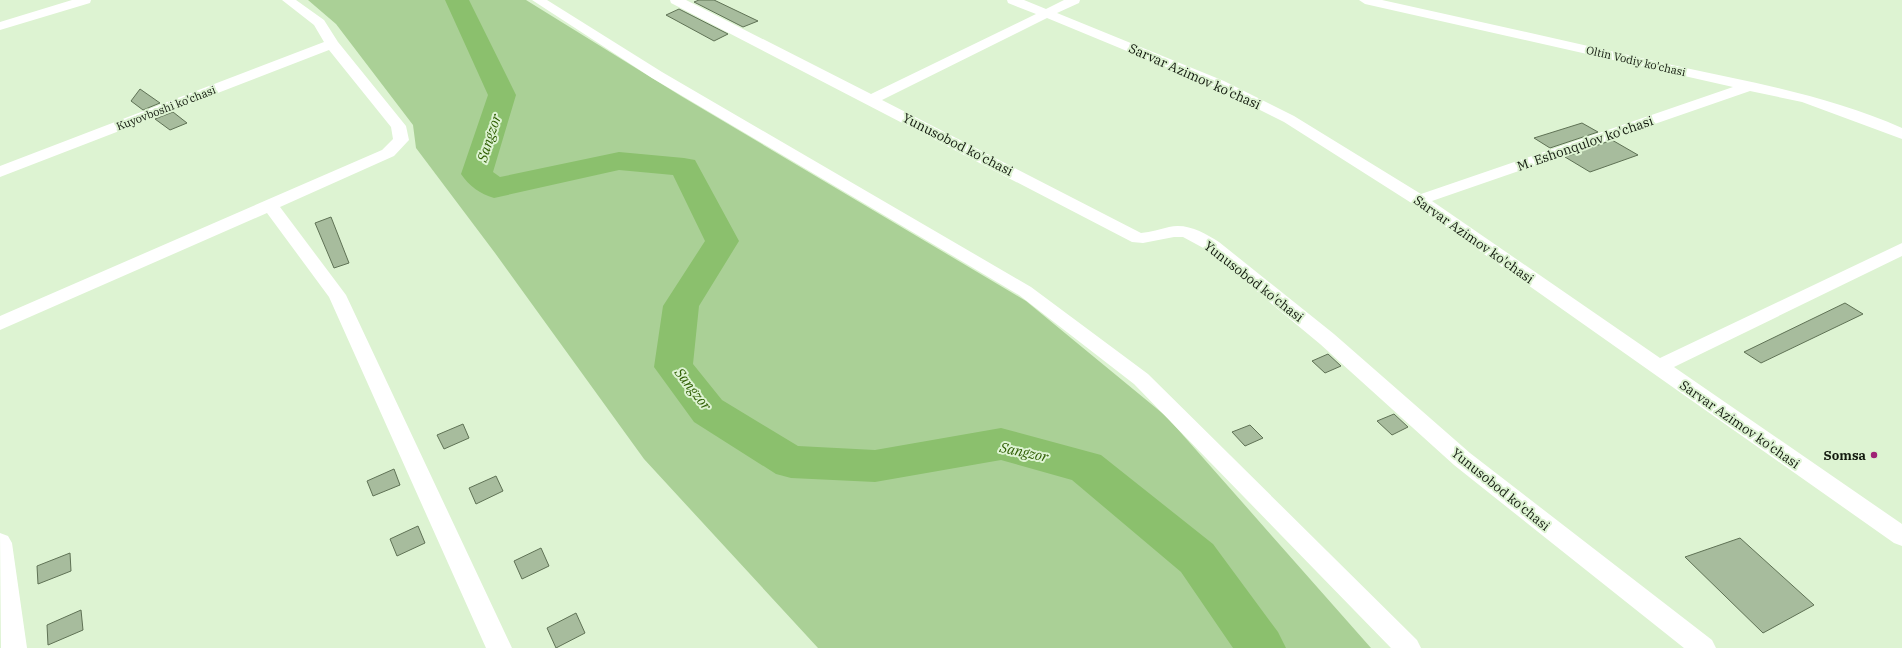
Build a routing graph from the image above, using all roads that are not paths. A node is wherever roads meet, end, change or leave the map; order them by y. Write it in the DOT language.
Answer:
graph roads {
  1 [pos="85,0"];
  2 [pos="288,0"];
  3 [pos="538,0"];
  4 [pos="676,0"];
  5 [pos="1013,0"];
  6 [pos="1074,0"];
  7 [pos="1365,0"];
  8 [pos="1047,14"];
  9 [pos="0,26"];
  10 [pos="332,44"];
  11 [pos="1750,86"];
  12 [pos="871,100"];
  13 [pos="1902,134"];
  14 [pos="0,172"];
  15 [pos="1419,200"];
  16 [pos="270,205"];
  17 [pos="1902,249"];
  18 [pos="0,324"];
  19 [pos="1658,367"];
  20 [pos="1902,536"];
  21 [pos="0,543"];
  22 [pos="9,637"];
  23 [pos="499,648"];
  24 [pos="1408,648"];
  25 [pos="1703,648"];
  1 -- 9 [label="street"];
  2 -- 10 [label="street"];
  3 -- 24 [label="street"];
  4 -- 12 [label="street, Yunusobod ko'chasi"];
  5 -- 8 [label="street, Sarvar Azimov ko'chasi"];
  6 -- 8 [label="street"];
  7 -- 11 [label="street, Oltin Vodiy ko'chasi"];
  8 -- 12 [label="street"];
  8 -- 15 [label="street, Sarvar Azimov ko'chasi"];
  10 -- 14 [label="street, Kuyovboshi ko'chasi"];
  10 -- 16 [label="street"];
  11 -- 13 [label="street, Oltin Vodiy ko'chasi"];
  11 -- 15 [label="street, M. Eshonqulov ko'chasi"];
  12 -- 25 [label="street, Yunusobod ko'chasi"];
  15 -- 19 [label="street, Sarvar Azimov ko'chasi"];
  16 -- 18 [label="street"];
  16 -- 23 [label="street"];
  17 -- 19 [label="street"];
  19 -- 20 [label="street, Sarvar Azimov ko'chasi"];
  21 -- 22 [label="street"];
}
